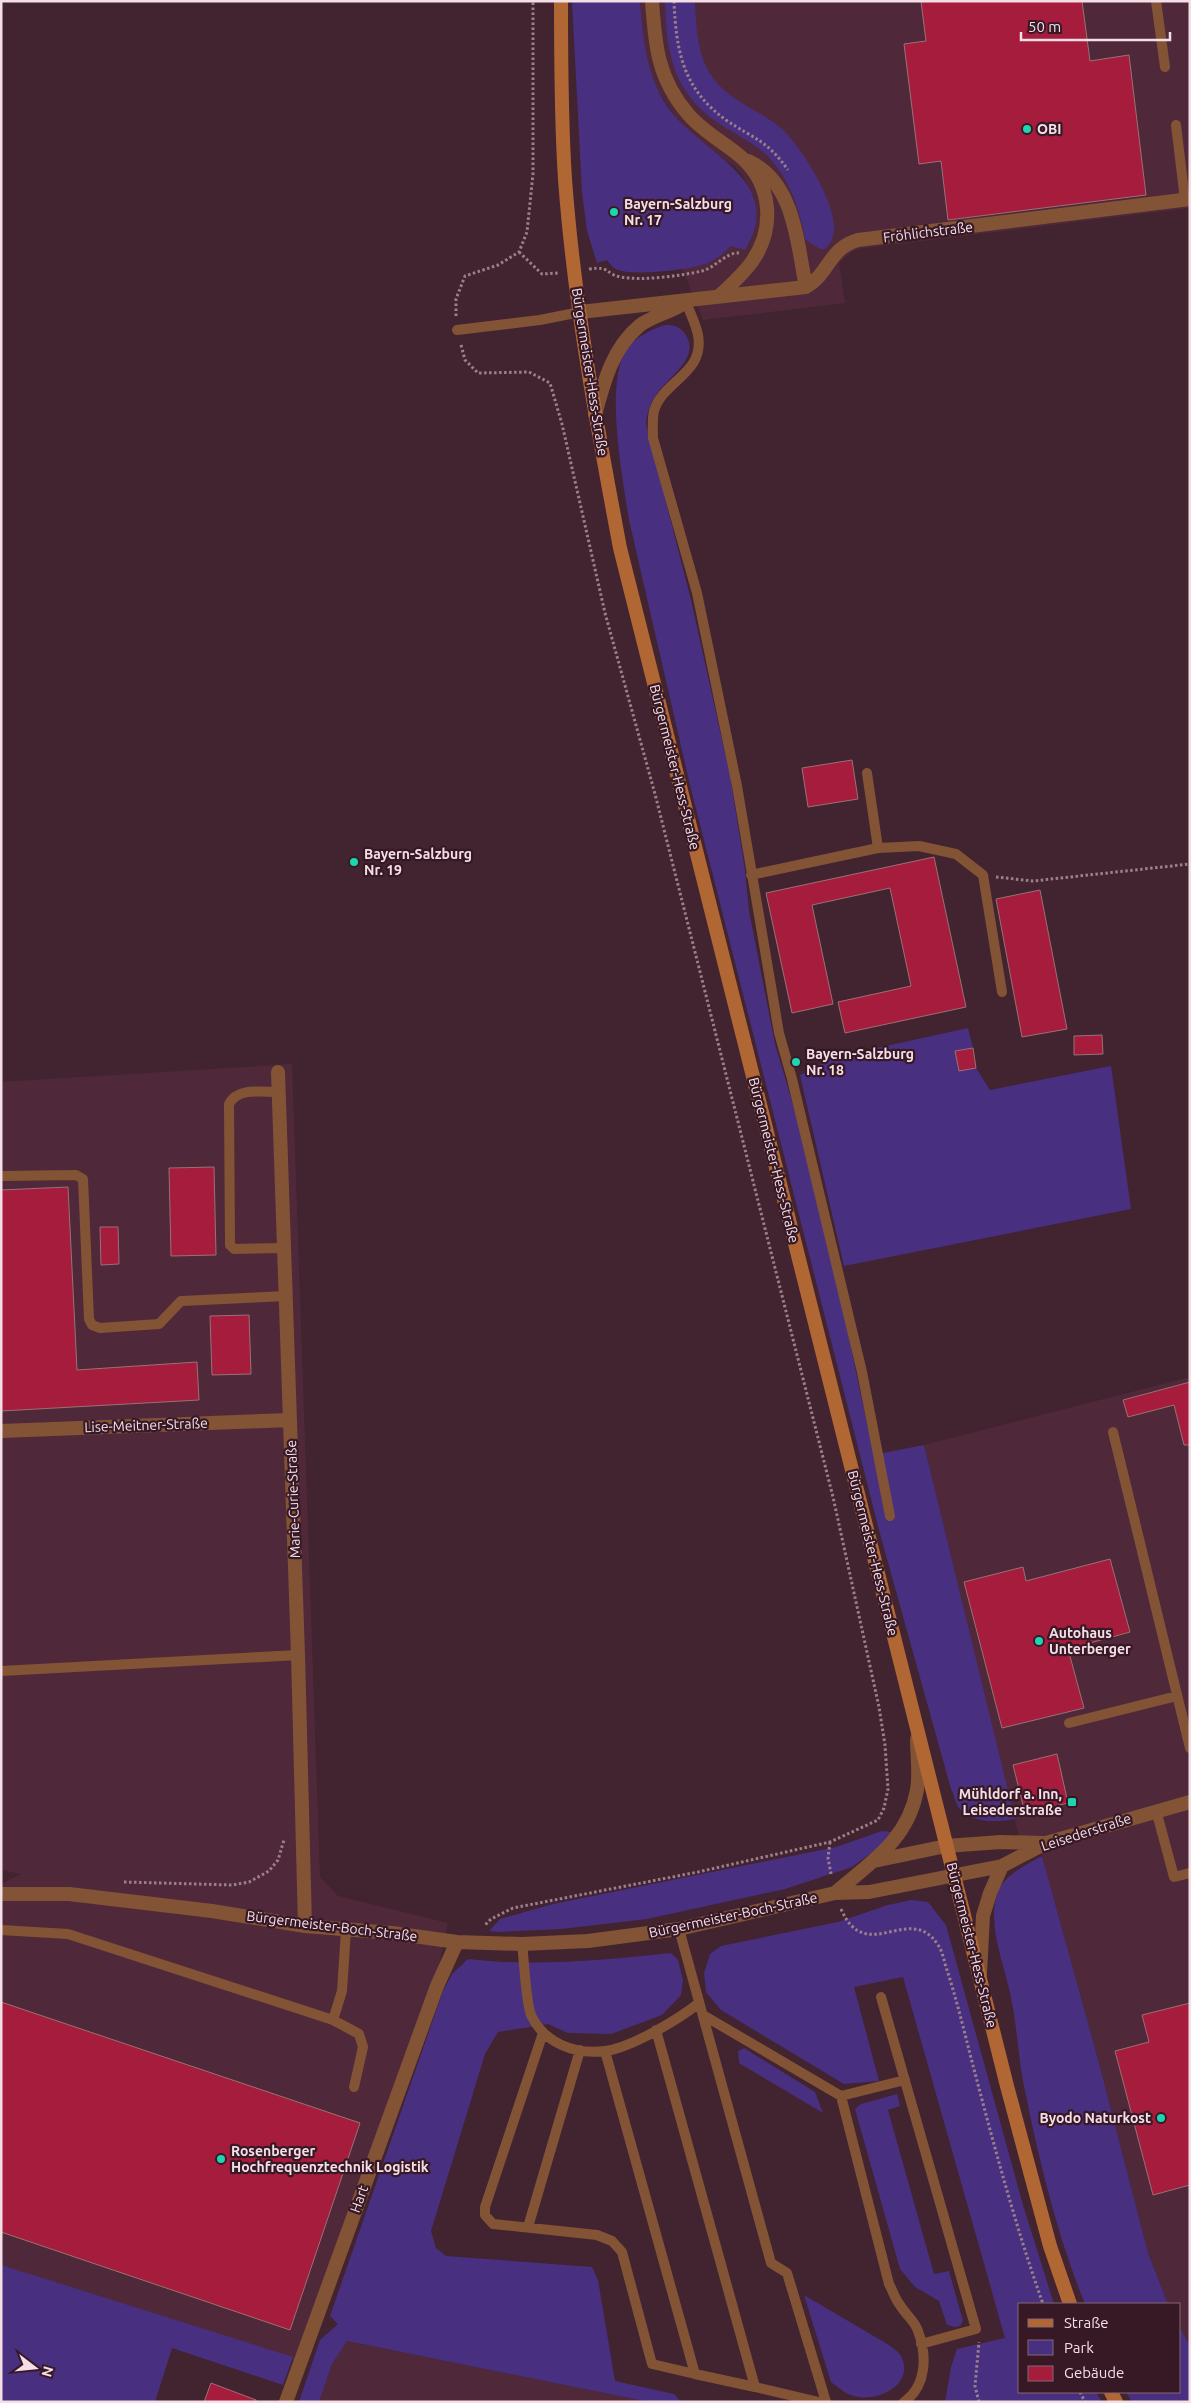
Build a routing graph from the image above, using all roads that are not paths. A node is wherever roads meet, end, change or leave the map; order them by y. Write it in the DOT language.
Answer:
graph roads {
  1 [pos="561,1"];
  2 [pos="652,1"];
  3 [pos="1156,1"];
  4 [pos="1165,67"];
  5 [pos="1176,124"];
  6 [pos="743,158"];
  7 [pos="1187,199"];
  8 [pos="806,288"];
  9 [pos="719,296"];
  10 [pos="686,302"];
  11 [pos="580,312"];
  12 [pos="457,330"];
  13 [pos="595,416"];
  14 [pos="867,773"];
  15 [pos="878,848"];
  16 [pos="752,875"];
  17 [pos="1002,992"];
  18 [pos="278,1072"];
  19 [pos="278,1092"];
  20 [pos="1,1176"];
  21 [pos="284,1248"];
  22 [pos="286,1296"];
  23 [pos="290,1420"];
  24 [pos="1,1430"];
  25 [pos="1113,1432"];
  26 [pos="890,1516"];
  27 [pos="298,1655"];
  28 [pos="1,1671"];
  29 [pos="1177,1696"];
  30 [pos="1069,1723"];
  31 [pos="916,1727"];
  32 [pos="1190,1748"];
  33 [pos="1190,1802"];
  34 [pos="1156,1810"];
  35 [pos="1046,1843"];
  36 [pos="946,1846"];
  37 [pos="873,1861"];
  38 [pos="1002,1866"];
  39 [pos="1190,1873"];
  40 [pos="955,1876"];
  41 [pos="835,1893"];
  42 [pos="1,1894"];
  43 [pos="304,1926"];
  44 [pos="679,1929"];
  45 [pos="1,1930"];
  46 [pos="346,1930"];
  47 [pos="457,1942"];
  48 [pos="522,1944"];
  49 [pos="980,1977"];
  50 [pos="881,1997"];
  51 [pos="699,2003"];
  52 [pos="703,2015"];
  53 [pos="333,2020"];
  54 [pos="656,2030"];
  55 [pos="543,2033"];
  56 [pos="580,2050"];
  57 [pos="605,2051"];
  58 [pos="905,2080"];
  59 [pos="354,2086"];
  60 [pos="841,2096"];
  61 [pos="528,2227"];
  62 [pos="1070,2303"];
  63 [pos="921,2344"];
  64 [pos="695,2374"];
  65 [pos="755,2387"];
  66 [pos="286,2402"];
  67 [pos="819,2402"];
  68 [pos="826,2402"];
  69 [pos="904,2402"];
  1 -- 11 [label="main road, Bürgermeister-Hess-Straße"];
  2 -- 6 [label="street"];
  3 -- 4 [label="lane"];
  5 -- 7 [label="lane"];
  6 -- 8 [label="street"];
  6 -- 9 [label="street"];
  7 -- 8 [label="street, Fröhlichstraße"];
  8 -- 9 [label="street"];
  9 -- 10 [label="street"];
  10 -- 11 [label="street"];
  10 -- 13 [label="street"];
  10 -- 16 [label="lane"];
  11 -- 12 [label="lane"];
  11 -- 13 [label="main road, Bürgermeister-Hess-Straße"];
  13 -- 31 [label="main road, Bürgermeister-Hess-Straße"];
  14 -- 15 [label="lane"];
  15 -- 16 [label="lane"];
  15 -- 17 [label="lane"];
  16 -- 26 [label="lane"];
  18 -- 19 [label="street, Marie-Curie-Straße"];
  19 -- 21 [label="street, Marie-Curie-Straße"];
  19 -- 21 [label="lane"];
  20 -- 22 [label="lane"];
  21 -- 22 [label="street, Marie-Curie-Straße"];
  22 -- 23 [label="street, Marie-Curie-Straße"];
  23 -- 24 [label="street, Lise-Meitner-Straße"];
  23 -- 27 [label="street, Marie-Curie-Straße"];
  25 -- 29 [label="lane"];
  27 -- 28 [label="lane"];
  27 -- 43 [label="street, Marie-Curie-Straße"];
  29 -- 30 [label="lane"];
  29 -- 32 [label="lane"];
  31 -- 36 [label="main road, Bürgermeister-Hess-Straße"];
  31 -- 37 [label="street"];
  33 -- 34 [label="street, Leisederstraße"];
  34 -- 35 [label="street, Leisederstraße"];
  34 -- 39 [label="lane"];
  35 -- 36 [label="street"];
  35 -- 38 [label="street, Leisederstraße"];
  36 -- 37 [label="street"];
  36 -- 40 [label="main road, Bürgermeister-Hess-Straße"];
  37 -- 41 [label="street"];
  38 -- 40 [label="street, Leisederstraße"];
  38 -- 49 [label="street"];
  40 -- 41 [label="street, Bürgermeister-Boch-Straße"];
  40 -- 49 [label="main road, Bürgermeister-Hess-Straße"];
  41 -- 44 [label="street, Bürgermeister-Boch-Straße"];
  42 -- 43 [label="street, Bürgermeister-Boch-Straße"];
  43 -- 46 [label="street, Bürgermeister-Boch-Straße"];
  44 -- 48 [label="street, Bürgermeister-Boch-Straße"];
  44 -- 51 [label="lane"];
  45 -- 53 [label="lane"];
  46 -- 47 [label="street, Bürgermeister-Boch-Straße"];
  46 -- 53 [label="lane"];
  47 -- 48 [label="street, Bürgermeister-Boch-Straße"];
  47 -- 66 [label="street, Hart"];
  48 -- 55 [label="lane"];
  49 -- 62 [label="main road, Bürgermeister-Hess-Straße"];
  50 -- 58 [label="lane"];
  51 -- 52 [label="lane"];
  51 -- 54 [label="lane"];
  52 -- 60 [label="lane"];
  52 -- 68 [label="lane"];
  53 -- 59 [label="lane"];
  54 -- 57 [label="lane"];
  54 -- 65 [label="lane"];
  55 -- 56 [label="lane"];
  55 -- 61 [label="lane"];
  56 -- 57 [label="lane"];
  56 -- 61 [label="lane"];
  57 -- 64 [label="lane"];
  58 -- 60 [label="lane"];
  58 -- 63 [label="lane"];
  60 -- 63 [label="lane"];
  61 -- 64 [label="lane"];
  63 -- 69 [label="lane"];
  64 -- 65 [label="lane"];
  65 -- 67 [label="lane"];
}
